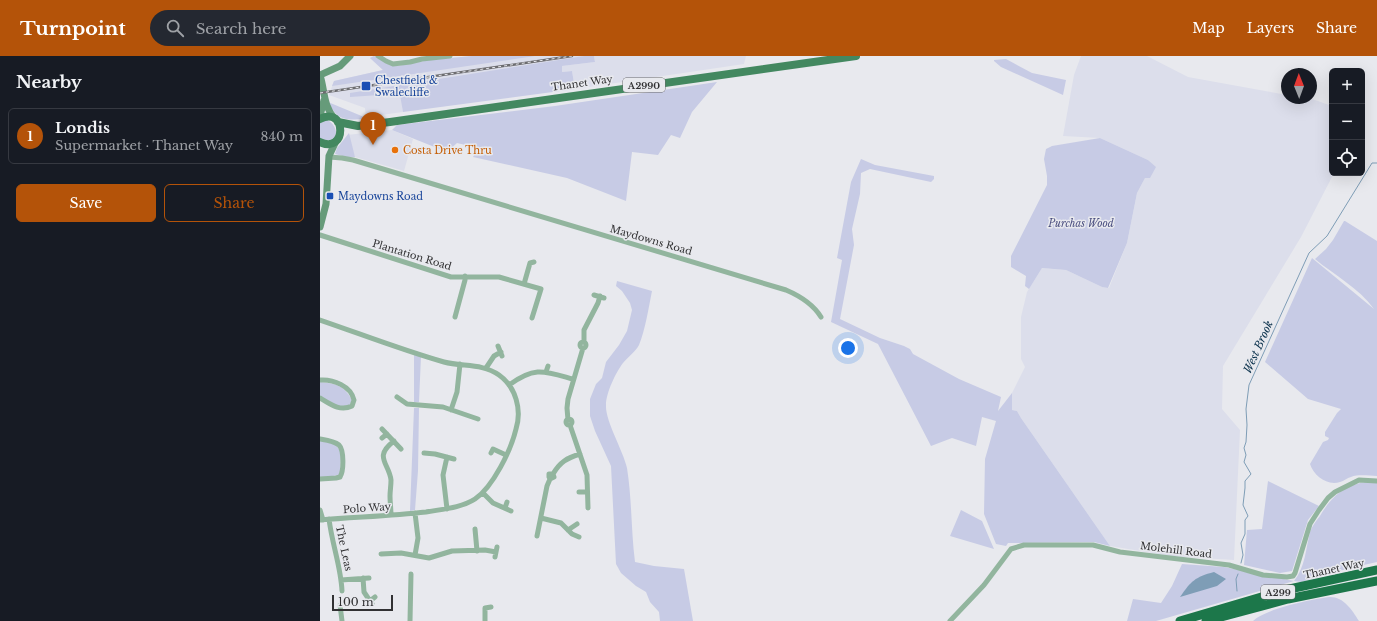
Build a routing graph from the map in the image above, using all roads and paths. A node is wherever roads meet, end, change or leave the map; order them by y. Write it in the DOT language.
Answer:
graph roads {
  1 [pos="350,56"];
  2 [pos="378,56"];
  3 [pos="450,56"];
  4 [pos="856,56"];
  5 [pos="320,75"];
  6 [pos="324,100"];
  7 [pos="320,116"];
  8 [pos="320,119"];
  9 [pos="337,120"];
  10 [pos="358,126"];
  11 [pos="338,138"];
  12 [pos="321,142"];
  13 [pos="329,156"];
  14 [pos="320,227"];
  15 [pos="320,234"];
  16 [pos="534,262"];
  17 [pos="465,276"];
  18 [pos="524,284"];
  19 [pos="599,296"];
  20 [pos="454,317"];
  21 [pos="821,317"];
  22 [pos="532,318"];
  23 [pos="320,320"];
  24 [pos="498,346"];
  25 [pos="460,364"];
  26 [pos="548,366"];
  27 [pos="486,368"];
  28 [pos="546,372"];
  29 [pos="573,379"];
  30 [pos="320,380"];
  31 [pos="508,385"];
  32 [pos="397,397"];
  33 [pos="320,398"];
  34 [pos="451,410"];
  35 [pos="478,419"];
  36 [pos="382,429"];
  37 [pos="387,434"];
  38 [pos="382,438"];
  39 [pos="320,439"];
  40 [pos="394,441"];
  41 [pos="402,449"];
  42 [pos="428,452"];
  43 [pos="491,453"];
  44 [pos="580,454"];
  45 [pos="506,455"];
  46 [pos="447,458"];
  47 [pos="454,459"];
  48 [pos="320,479"];
  49 [pos="1377,481"];
  50 [pos="579,492"];
  51 [pos="587,492"];
  52 [pos="483,493"];
  53 [pos="507,502"];
  54 [pos="505,508"];
  55 [pos="588,508"];
  56 [pos="447,509"];
  57 [pos="320,510"];
  58 [pos="511,511"];
  59 [pos="415,513"];
  60 [pos="391,515"];
  61 [pos="541,518"];
  62 [pos="329,519"];
  63 [pos="321,520"];
  64 [pos="577,524"];
  65 [pos="475,529"];
  66 [pos="568,530"];
  67 [pos="537,536"];
  68 [pos="579,537"];
  69 [pos="476,551"];
  70 [pos="496,552"];
  71 [pos="381,554"];
  72 [pos="415,555"];
  73 [pos="1377,570"];
  74 [pos="411,574"];
  75 [pos="341,580"];
  76 [pos="1377,581"];
  77 [pos="342,592"];
  78 [pos="375,597"];
  79 [pos="340,605"];
  80 [pos="491,607"];
  81 [pos="342,621"];
  82 [pos="410,621"];
  83 [pos="485,621"];
  84 [pos="950,621"];
  85 [pos="1180,621"];
  86 [pos="1206,621"];
  1 -- 5 [label="street"];
  2 -- 3 [label="street"];
  4 -- 10 [label="main road, Thanet Way / A2990"];
  5 -- 6 [label="street"];
  6 -- 7 [label="street"];
  6 -- 9 [label="street"];
  8 -- 9 [label="main road, Thanet Way"];
  9 -- 10 [label="main road, Thanet Way / A2990"];
  9 -- 11 [label="main road"];
  10 -- 11 [label="main road, Thanet Way / A2990"];
  11 -- 12 [label="main road"];
  11 -- 13 [label="street"];
  12 -- 13 [label="street"];
  13 -- 14 [label="street"];
  13 -- 21 [label="street, Maydowns Road"];
  15 -- 17 [label="street, Plantation Road"];
  16 -- 18 [label="street"];
  17 -- 18 [label="street, Plantation Road"];
  17 -- 20 [label="street"];
  18 -- 22 [label="street, Plantation Road"];
  19 -- 29 [label="street"];
  23 -- 25 [label="street"];
  24 -- 27 [label="street"];
  25 -- 27 [label="street"];
  25 -- 34 [label="street"];
  26 -- 28 [label="street"];
  27 -- 31 [label="street"];
  28 -- 29 [label="street"];
  28 -- 31 [label="street"];
  29 -- 44 [label="street"];
  30 -- 33 [label="street"];
  31 -- 45 [label="street"];
  32 -- 34 [label="street"];
  34 -- 35 [label="street"];
  36 -- 37 [label="street"];
  37 -- 38 [label="street"];
  37 -- 40 [label="street"];
  39 -- 48 [label="street"];
  40 -- 41 [label="street"];
  40 -- 60 [label="street"];
  42 -- 46 [label="street"];
  43 -- 45 [label="street"];
  44 -- 51 [label="street"];
  44 -- 61 [label="street"];
  45 -- 52 [label="street"];
  46 -- 47 [label="street"];
  46 -- 56 [label="street"];
  49 -- 84 [label="street, Molehill Road"];
  50 -- 51 [label="street"];
  51 -- 55 [label="street"];
  52 -- 54 [label="street"];
  52 -- 56 [label="street, Polo Way"];
  53 -- 54 [label="street"];
  54 -- 58 [label="street"];
  56 -- 59 [label="street, Polo Way"];
  57 -- 63 [label="street, The Leas"];
  59 -- 60 [label="street, Polo Way"];
  59 -- 72 [label="street"];
  60 -- 62 [label="street, Polo Way"];
  61 -- 66 [label="street"];
  61 -- 67 [label="street"];
  62 -- 63 [label="street, Polo Way"];
  62 -- 75 [label="street, The Leas"];
  64 -- 66 [label="street"];
  65 -- 69 [label="street"];
  66 -- 68 [label="street"];
  69 -- 70 [label="street"];
  69 -- 72 [label="street"];
  71 -- 72 [label="street"];
  73 -- 85 [label="highway, Thanet Way / A299"];
  74 -- 82 [label="street"];
  75 -- 77 [label="street, The Leas"];
  75 -- 78 [label="street, The Leas"];
  76 -- 86 [label="highway, Thanet Way / A299"];
  79 -- 81 [label="street"];
  80 -- 83 [label="street"];
}
